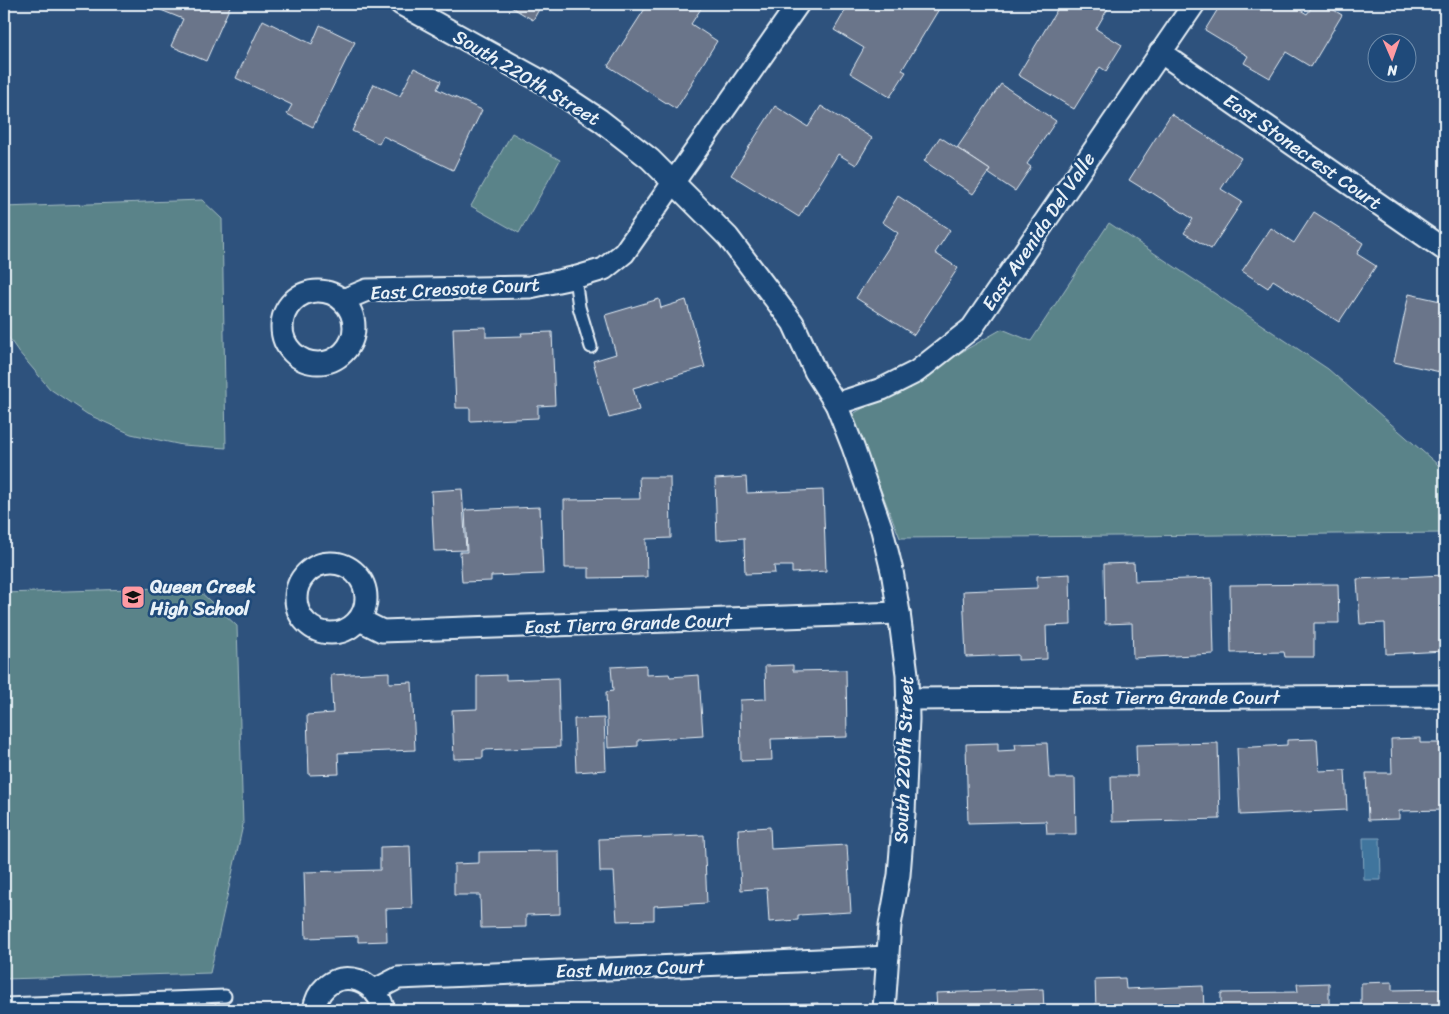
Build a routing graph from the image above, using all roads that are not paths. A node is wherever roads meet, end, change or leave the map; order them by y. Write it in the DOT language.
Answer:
graph roads {
  1 [pos="403,4"];
  2 [pos="798,4"];
  3 [pos="1194,4"];
  4 [pos="1160,52"];
  5 [pos="674,183"];
  6 [pos="1445,250"];
  7 [pos="575,278"];
  8 [pos="343,300"];
  9 [pos="591,347"];
  10 [pos="836,404"];
  11 [pos="899,613"];
  12 [pos="360,620"];
  13 [pos="1445,696"];
  14 [pos="907,698"];
  15 [pos="888,957"];
  16 [pos="376,990"];
  17 [pos="225,996"];
  18 [pos="4,1004"];
  19 [pos="314,1010"];
  20 [pos="384,1010"];
  21 [pos="884,1010"];
  1 -- 5 [label="street, South 220th Street"];
  2 -- 5 [label="street, East Creosote Court"];
  3 -- 4 [label="street, East Avenida Del Valle"];
  4 -- 6 [label="street, East Stonecrest Court"];
  4 -- 10 [label="street, East Avenida Del Valle"];
  5 -- 7 [label="street, East Creosote Court"];
  5 -- 10 [label="street, South 220th Street"];
  7 -- 8 [label="street, East Creosote Court"];
  7 -- 9 [label="lane"];
  10 -- 11 [label="street, South 220th Street"];
  11 -- 12 [label="street, East Tierra Grande Court"];
  11 -- 14 [label="street, South 220th Street"];
  13 -- 14 [label="street, East Tierra Grande Court"];
  14 -- 15 [label="street, South 220th Street"];
  15 -- 16 [label="street, East Munoz Court"];
  15 -- 21 [label="street, South 220th Street"];
  16 -- 19 [label="street"];
  16 -- 20 [label="street"];
  17 -- 18 [label="lane"];
}
